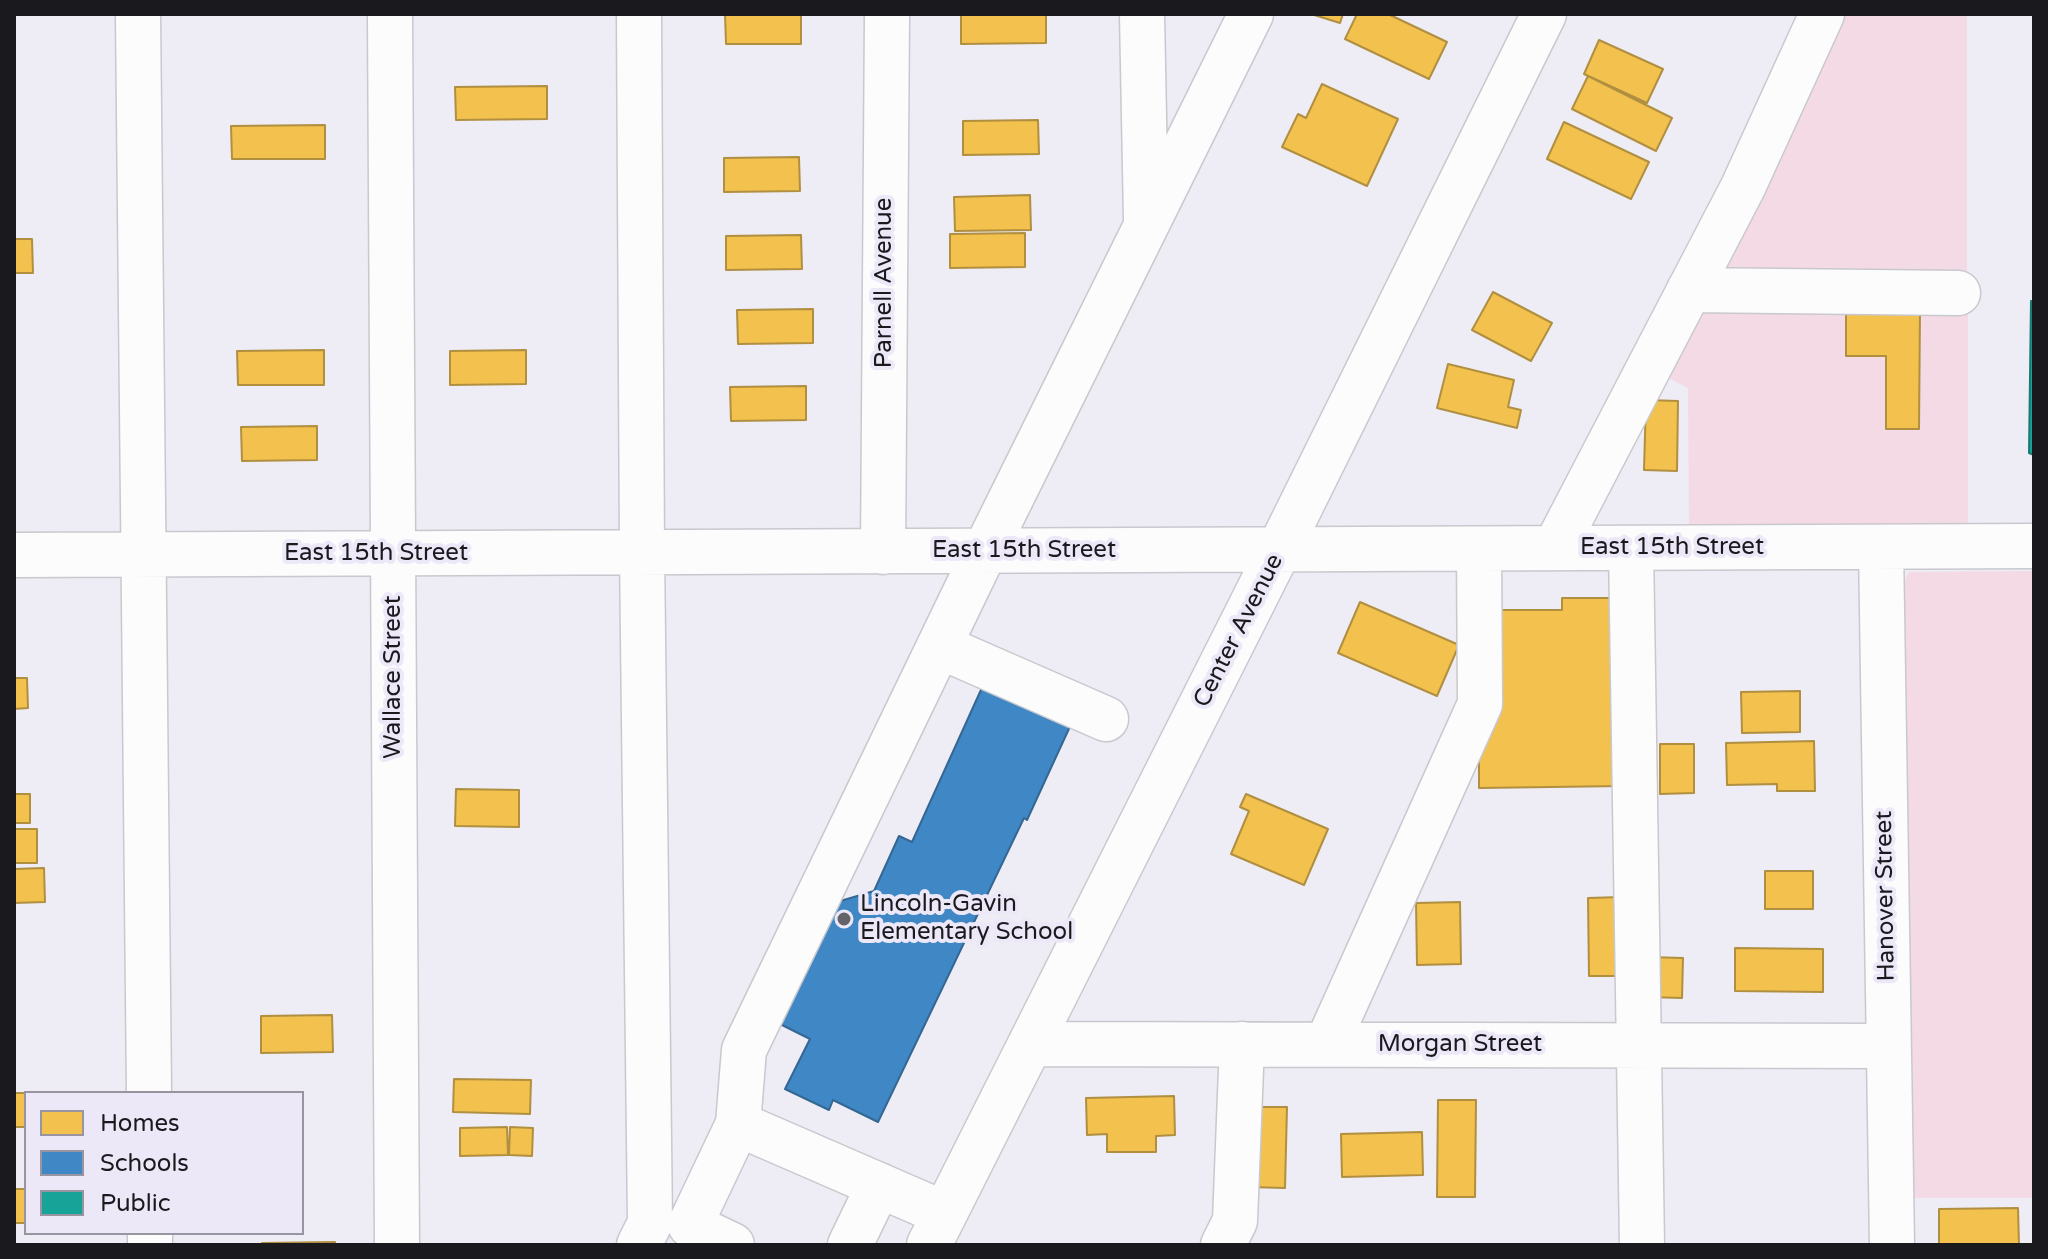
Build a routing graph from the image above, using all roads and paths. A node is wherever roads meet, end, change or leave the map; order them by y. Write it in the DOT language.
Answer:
graph roads {
  1 [pos="138,14"];
  2 [pos="390,14"];
  3 [pos="639,14"];
  4 [pos="887,14"];
  5 [pos="1142,14"];
  6 [pos="1251,14"];
  7 [pos="1544,14"];
  8 [pos="1822,14"];
  9 [pos="1146,226"];
  10 [pos="1689,290"];
  11 [pos="1958,293"];
  12 [pos="2034,546"];
  13 [pos="1881,547"];
  14 [pos="1555,548"];
  15 [pos="1631,548"];
  16 [pos="1479,549"];
  17 [pos="1279,550"];
  18 [pos="985,551"];
  19 [pos="883,552"];
  20 [pos="394,553"];
  21 [pos="642,553"];
  22 [pos="14,555"];
  23 [pos="144,555"];
  24 [pos="939,646"];
  25 [pos="1106,719"];
  26 [pos="1032,1044"];
  27 [pos="1242,1044"];
  28 [pos="1327,1044"];
  29 [pos="1640,1045"];
  30 [pos="1888,1046"];
  31 [pos="149,1091"];
  32 [pos="738,1124"];
  33 [pos="879,1185"];
  34 [pos="936,1229"];
  35 [pos="397,1245"];
  36 [pos="639,1245"];
  37 [pos="732,1245"];
  38 [pos="850,1245"];
  39 [pos="1223,1245"];
  40 [pos="1642,1245"];
  41 [pos="1892,1245"];
  1 -- 23 [label="street"];
  2 -- 20 [label="street, Wallace Street"];
  3 -- 21 [label="street"];
  4 -- 19 [label="street, Parnell Avenue"];
  5 -- 9 [label="street"];
  6 -- 9 [label="street"];
  7 -- 17 [label="street, Center Avenue"];
  8 -- 10 [label="street"];
  9 -- 18 [label="street"];
  10 -- 11 [label="street"];
  10 -- 14 [label="street"];
  12 -- 13 [label="street, East 15th Street"];
  13 -- 15 [label="street, East 15th Street"];
  13 -- 30 [label="street, Hanover Street"];
  14 -- 15 [label="street, East 15th Street"];
  14 -- 16 [label="street, East 15th Street"];
  15 -- 29 [label="street"];
  16 -- 17 [label="street, East 15th Street"];
  16 -- 28 [label="street"];
  17 -- 18 [label="street, East 15th Street"];
  17 -- 26 [label="street, Center Avenue"];
  18 -- 19 [label="street, East 15th Street"];
  18 -- 24 [label="street"];
  19 -- 21 [label="street, East 15th Street"];
  20 -- 21 [label="street, East 15th Street"];
  20 -- 23 [label="street, East 15th Street"];
  20 -- 35 [label="street, Wallace Street"];
  21 -- 36 [label="street"];
  22 -- 23 [label="street, East 15th Street"];
  23 -- 31 [label="street"];
  24 -- 25 [label="street"];
  24 -- 32 [label="street"];
  26 -- 27 [label="street, Morgan Street"];
  26 -- 34 [label="street, Center Avenue"];
  27 -- 28 [label="street, Morgan Street"];
  27 -- 39 [label="street"];
  28 -- 29 [label="street, Morgan Street"];
  29 -- 30 [label="street, Morgan Street"];
  29 -- 40 [label="street"];
  30 -- 41 [label="street, Hanover Street"];
  32 -- 33 [label="street"];
  32 -- 37 [label="street"];
  33 -- 34 [label="street"];
  33 -- 38 [label="street"];
}
